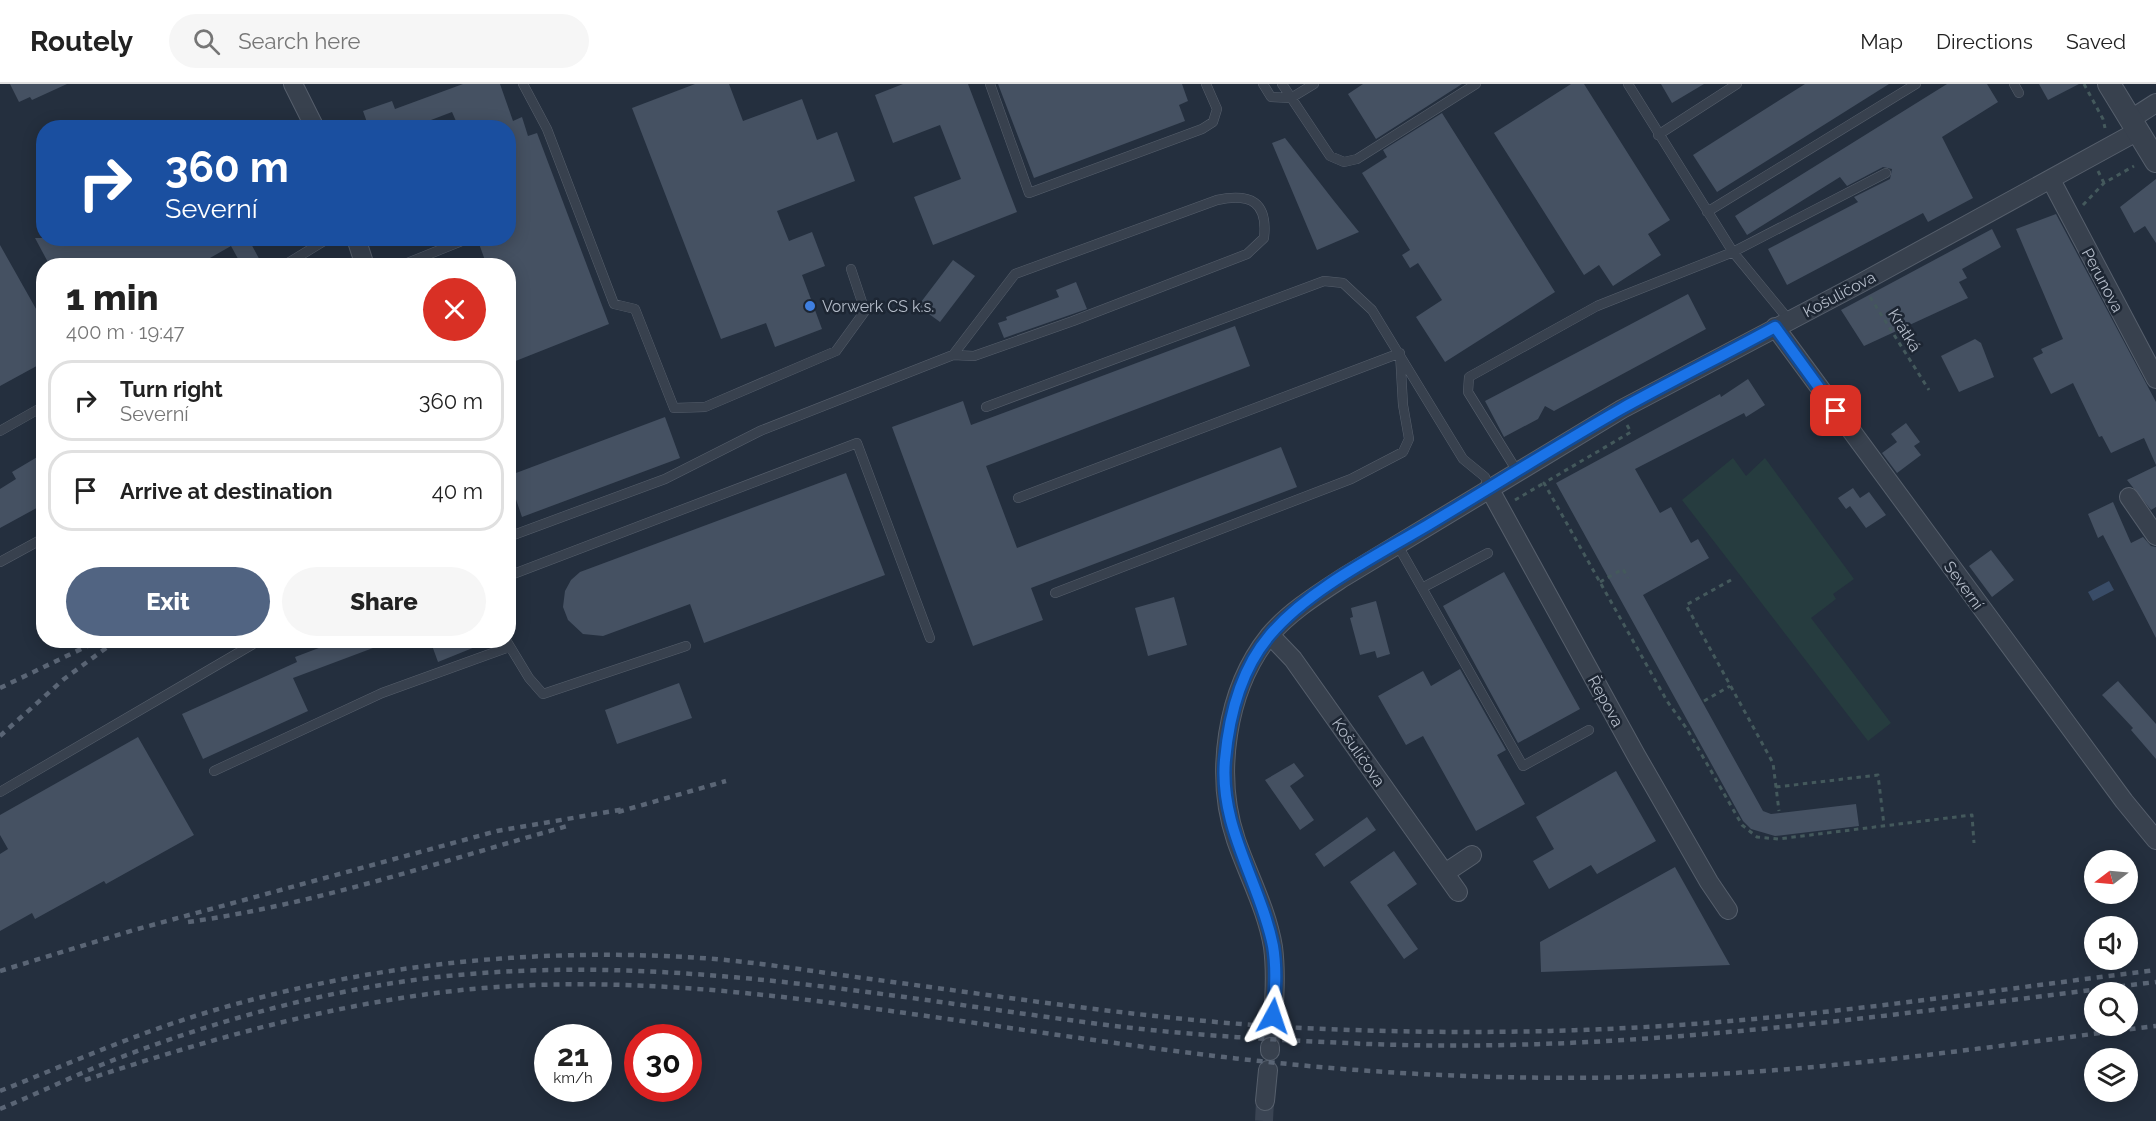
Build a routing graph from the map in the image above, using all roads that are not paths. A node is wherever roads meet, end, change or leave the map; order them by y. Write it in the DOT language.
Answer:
graph roads {
  1 [pos="293,84"];
  2 [pos="523,84"];
  3 [pos="990,84"];
  4 [pos="1206,84"];
  5 [pos="1263,84"];
  6 [pos="1282,84"];
  7 [pos="1314,84"];
  8 [pos="1476,84"];
  9 [pos="1628,84"];
  10 [pos="1737,84"];
  11 [pos="1916,84"];
  12 [pos="2013,84"];
  13 [pos="2109,84"];
  14 [pos="2019,93"];
  15 [pos="1292,98"];
  16 [pos="2156,103"];
  17 [pos="311,120"];
  18 [pos="2134,125"];
  19 [pos="1658,135"];
  20 [pos="2149,161"];
  21 [pos="1886,173"];
  22 [pos="2051,180"];
  23 [pos="1707,212"];
  24 [pos="316,246"];
  25 [pos="454,246"];
  26 [pos="1733,252"];
  27 [pos="296,258"];
  28 [pos="432,258"];
  29 [pos="851,269"];
  30 [pos="1782,324"];
  31 [pos="1400,353"];
  32 [pos="953,355"];
  33 [pos="2156,379"];
  34 [pos="986,407"];
  35 [pos="36,411"];
  36 [pos="0,431"];
  37 [pos="1517,471"];
  38 [pos="1489,488"];
  39 [pos="2129,497"];
  40 [pos="1018,498"];
  41 [pos="516,534"];
  42 [pos="2156,536"];
  43 [pos="36,542"];
  44 [pos="1397,544"];
  45 [pos="1488,553"];
  46 [pos="0,562"];
  47 [pos="516,573"];
  48 [pos="1422,588"];
  49 [pos="1055,593"];
  50 [pos="1270,635"];
  51 [pos="930,638"];
  52 [pos="686,646"];
  53 [pos="246,648"];
  54 [pos="498,648"];
  55 [pos="511,648"];
  56 [pos="1589,730"];
  57 [pos="214,771"];
  58 [pos="0,792"];
  59 [pos="2156,840"];
  60 [pos="1472,855"];
  61 [pos="1445,873"];
  62 [pos="1458,892"];
  63 [pos="1728,910"];
  64 [pos="1273,1016"];
  65 [pos="1269,1056"];
  66 [pos="1265,1101"];
  1 -- 17 [label="street"];
  2 -- 29 [label="lane"];
  3 -- 4 [label="lane"];
  5 -- 15 [label="lane"];
  6 -- 15 [label="lane"];
  7 -- 15 [label="lane"];
  8 -- 15 [label="lane"];
  9 -- 19 [label="lane"];
  10 -- 19 [label="lane"];
  11 -- 23 [label="lane"];
  12 -- 14 [label="lane"];
  13 -- 18 [label="street"];
  16 -- 18 [label="street, Košuličova"];
  18 -- 20 [label="street"];
  18 -- 22 [label="street, Košuličova"];
  19 -- 23 [label="lane"];
  21 -- 26 [label="lane"];
  22 -- 30 [label="street, Košuličova"];
  22 -- 33 [label="street, Perunova"];
  23 -- 26 [label="lane"];
  24 -- 27 [label="lane"];
  25 -- 28 [label="lane"];
  26 -- 30 [label="lane"];
  26 -- 37 [label="lane"];
  30 -- 37 [label="street, Košuličova"];
  30 -- 59 [label="street, Severní"];
  31 -- 34 [label="lane"];
  31 -- 38 [label="lane"];
  31 -- 40 [label="lane"];
  31 -- 49 [label="lane"];
  32 -- 32 [label="lane"];
  32 -- 41 [label="lane"];
  35 -- 36 [label="lane"];
  37 -- 38 [label="street, Košuličova"];
  38 -- 44 [label="street, Košuličova"];
  38 -- 63 [label="street, Řepova"];
  39 -- 42 [label="street"];
  43 -- 46 [label="lane"];
  44 -- 48 [label="lane"];
  44 -- 50 [label="street, Košuličova"];
  45 -- 48 [label="lane"];
  47 -- 51 [label="lane"];
  48 -- 56 [label="lane"];
  50 -- 61 [label="street, Košuličova"];
  50 -- 64 [label="street, Košuličova"];
  52 -- 55 [label="lane"];
  53 -- 58 [label="lane"];
  54 -- 57 [label="lane"];
  60 -- 61 [label="street"];
  61 -- 62 [label="street, Košuličova"];
  65 -- 66 [label="street"];
}
